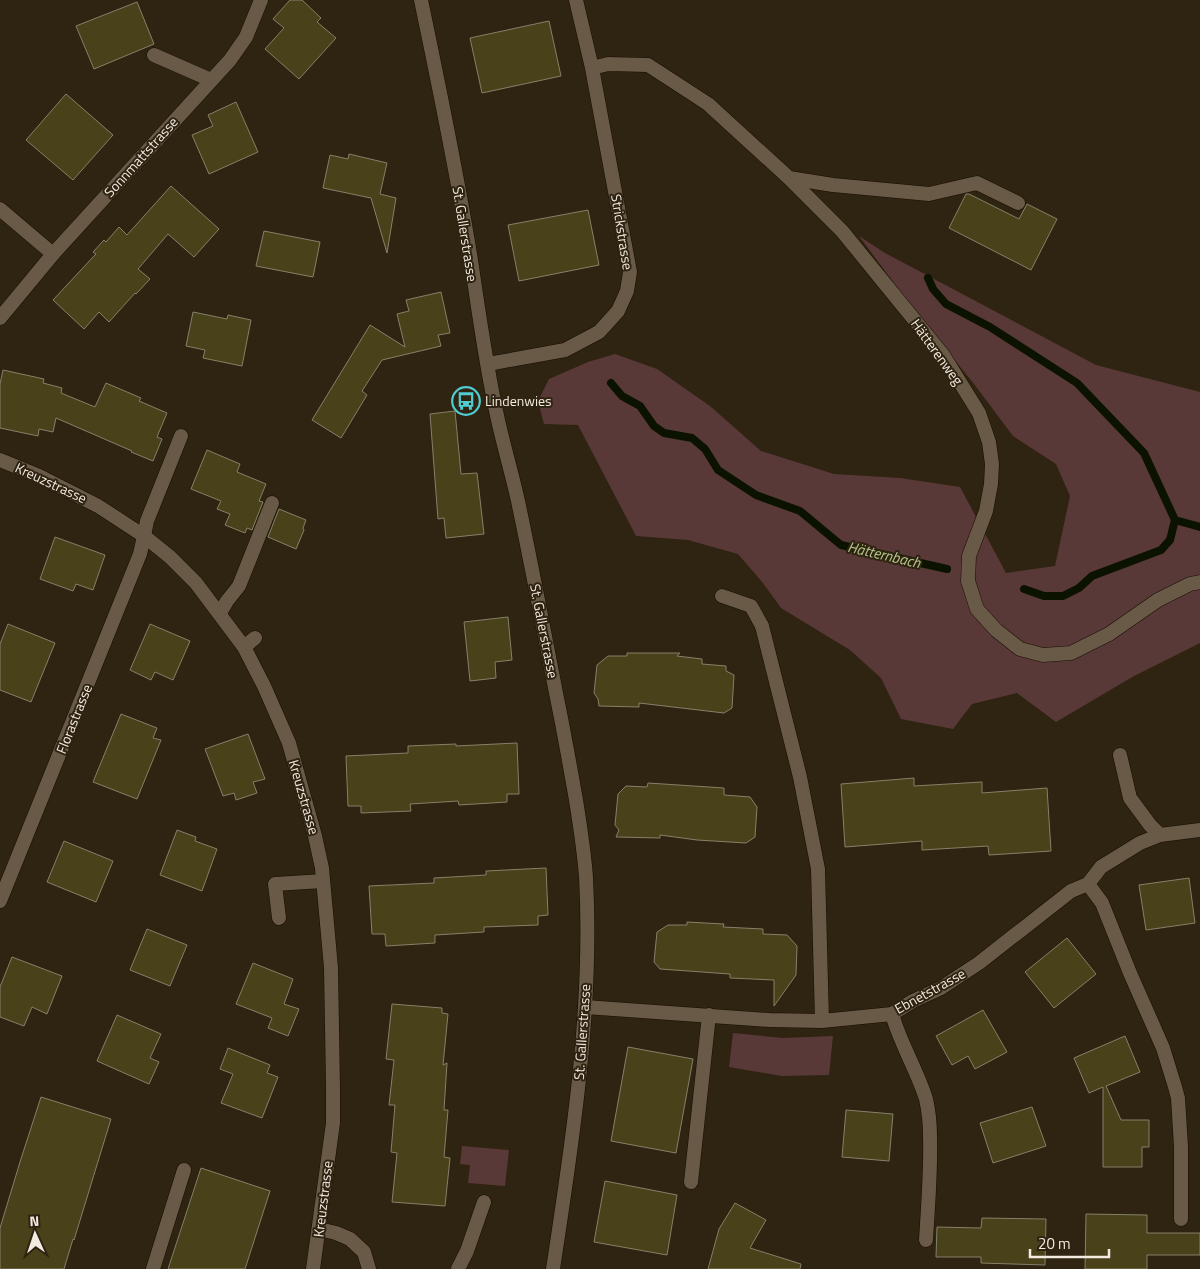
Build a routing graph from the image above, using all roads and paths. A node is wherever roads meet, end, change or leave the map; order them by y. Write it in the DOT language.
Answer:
graph roads {
  1 [pos="261,0"];
  2 [pos="421,0"];
  3 [pos="576,0"];
  4 [pos="154,55"];
  5 [pos="592,68"];
  6 [pos="211,80"];
  7 [pos="789,178"];
  8 [pos="1018,203"];
  9 [pos="0,209"];
  10 [pos="53,254"];
  11 [pos="0,318"];
  12 [pos="488,364"];
  13 [pos="181,436"];
  14 [pos="0,460"];
  15 [pos="272,503"];
  16 [pos="144,536"];
  17 [pos="1200,582"];
  18 [pos="722,596"];
  19 [pos="220,613"];
  20 [pos="255,638"];
  21 [pos="244,647"];
  22 [pos="1120,755"];
  23 [pos="1200,830"];
  24 [pos="1160,835"];
  25 [pos="324,881"];
  26 [pos="1088,884"];
  27 [pos="0,901"];
  28 [pos="279,918"];
  29 [pos="586,1007"];
  30 [pos="892,1014"];
  31 [pos="709,1015"];
  32 [pos="822,1021"];
  33 [pos="184,1170"];
  34 [pos="691,1182"];
  35 [pos="484,1202"];
  36 [pos="1181,1218"];
  37 [pos="319,1229"];
  38 [pos="926,1240"];
  39 [pos="153,1269"];
  40 [pos="313,1269"];
  41 [pos="369,1269"];
  42 [pos="458,1269"];
  43 [pos="553,1269"];
  1 -- 6 [label="street, Sonnmattstrasse"];
  2 -- 12 [label="street, St. Gallerstrasse"];
  3 -- 5 [label="street"];
  4 -- 6 [label="street"];
  5 -- 7 [label="street, Hätterenweg"];
  5 -- 12 [label="street, Strickstrasse"];
  6 -- 10 [label="street, Sonnmattstrasse"];
  7 -- 8 [label="street"];
  7 -- 17 [label="street, Hätterenweg"];
  9 -- 10 [label="street"];
  10 -- 11 [label="street, Sonnmattstrasse"];
  12 -- 29 [label="street, St. Gallerstrasse"];
  13 -- 16 [label="street, Florastrasse"];
  14 -- 16 [label="street, Kreuzstrasse"];
  15 -- 19 [label="street"];
  16 -- 19 [label="street, Kreuzstrasse"];
  16 -- 27 [label="street, Florastrasse"];
  18 -- 32 [label="street"];
  19 -- 21 [label="street, Kreuzstrasse"];
  20 -- 21 [label="street"];
  21 -- 25 [label="street, Kreuzstrasse"];
  22 -- 24 [label="street"];
  23 -- 24 [label="street, Ebnetstrasse"];
  24 -- 26 [label="street, Ebnetstrasse"];
  25 -- 28 [label="street"];
  25 -- 37 [label="street, Kreuzstrasse"];
  26 -- 30 [label="street, Ebnetstrasse"];
  26 -- 36 [label="street"];
  29 -- 31 [label="street, Ebnetstrasse"];
  29 -- 43 [label="street, St. Gallerstrasse"];
  30 -- 32 [label="street, Ebnetstrasse"];
  30 -- 38 [label="street"];
  31 -- 32 [label="street, Ebnetstrasse"];
  31 -- 34 [label="street"];
  33 -- 39 [label="street"];
  35 -- 42 [label="street"];
  37 -- 40 [label="street, Kreuzstrasse"];
  37 -- 41 [label="street"];
}
